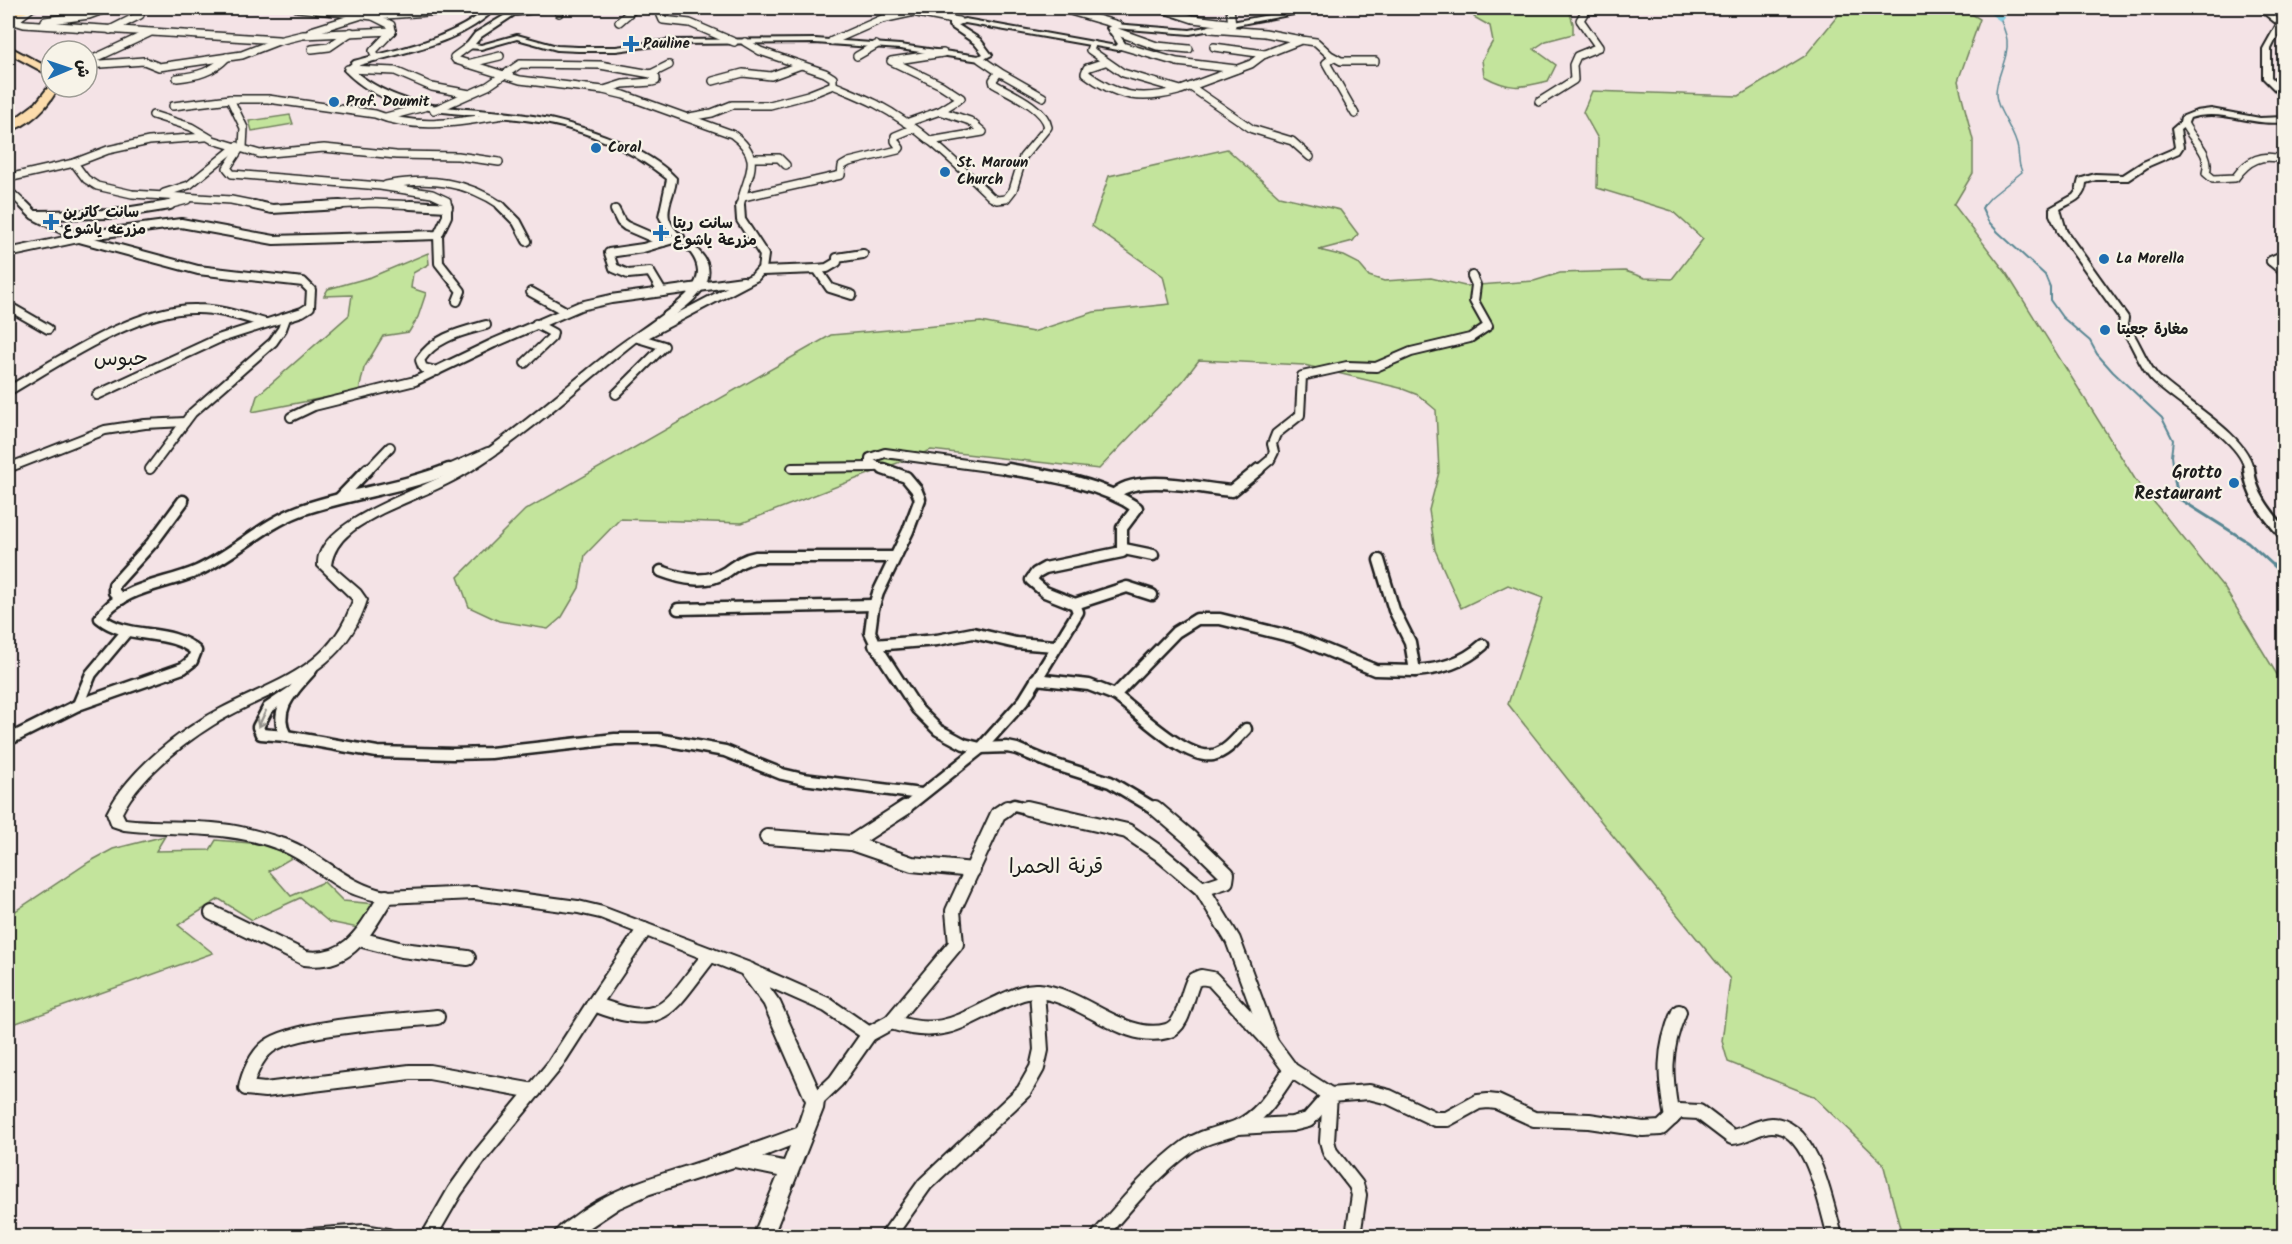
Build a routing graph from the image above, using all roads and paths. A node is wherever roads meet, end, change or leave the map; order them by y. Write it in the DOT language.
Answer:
graph roads {
  1 [pos="32,8"];
  2 [pos="108,8"];
  3 [pos="297,8"];
  4 [pos="467,8"];
  5 [pos="545,8"];
  6 [pos="635,8"];
  7 [pos="662,8"];
  8 [pos="892,8"];
  9 [pos="945,8"];
  10 [pos="1060,8"];
  11 [pos="1084,8"];
  12 [pos="1160,8"];
  13 [pos="1230,8"];
  14 [pos="1336,8"];
  15 [pos="1615,8"];
  16 [pos="2260,8"];
  17 [pos="1584,9"];
  18 [pos="435,10"];
  19 [pos="489,10"];
  20 [pos="519,10"];
  21 [pos="1073,12"];
  22 [pos="910,13"];
  23 [pos="8,15"];
  24 [pos="140,15"];
  25 [pos="362,15"];
  26 [pos="373,16"];
  27 [pos="946,18"];
  28 [pos="958,21"];
  29 [pos="619,22"];
  30 [pos="24,24"];
  31 [pos="1232,24"];
  32 [pos="1115,28"];
  33 [pos="1211,29"];
  34 [pos="109,30"];
  35 [pos="392,31"];
  36 [pos="351,32"];
  37 [pos="149,33"];
  38 [pos="300,36"];
  39 [pos="1301,40"];
  40 [pos="278,41"];
  41 [pos="832,41"];
  42 [pos="734,42"];
  43 [pos="746,42"];
  44 [pos="876,45"];
  45 [pos="1092,45"];
  46 [pos="469,46"];
  47 [pos="1122,46"];
  48 [pos="1214,47"];
  49 [pos="8,49"];
  50 [pos="312,49"];
  51 [pos="1189,49"];
  52 [pos="943,53"];
  53 [pos="1265,54"];
  54 [pos="500,56"];
  55 [pos="227,57"];
  56 [pos="376,57"];
  57 [pos="857,57"];
  58 [pos="99,58"];
  59 [pos="980,59"];
  60 [pos="1330,59"];
  61 [pos="1375,61"];
  62 [pos="1105,62"];
  63 [pos="116,63"];
  64 [pos="99,64"];
  65 [pos="467,64"];
  66 [pos="39,65"];
  67 [pos="669,65"];
  68 [pos="801,65"];
  69 [pos="348,69"];
  70 [pos="1238,69"];
  71 [pos="109,71"];
  72 [pos="999,72"];
  73 [pos="651,74"];
  74 [pos="502,76"];
  75 [pos="177,78"];
  76 [pos="713,81"];
  77 [pos="833,85"];
  78 [pos="1191,87"];
  79 [pos="604,90"];
  80 [pos="1181,90"];
  81 [pos="471,94"];
  82 [pos="2284,94"];
  83 [pos="1043,97"];
  84 [pos="45,99"];
  85 [pos="230,99"];
  86 [pos="1539,102"];
  87 [pos="173,105"];
  88 [pos="424,107"];
  89 [pos="434,110"];
  90 [pos="940,111"];
  91 [pos="1355,114"];
  92 [pos="153,115"];
  93 [pos="502,115"];
  94 [pos="384,117"];
  95 [pos="686,117"];
  96 [pos="2284,120"];
  97 [pos="2184,123"];
  98 [pos="909,126"];
  99 [pos="8,128"];
  100 [pos="205,137"];
  101 [pos="930,141"];
  102 [pos="240,147"];
  103 [pos="1310,157"];
  104 [pos="752,158"];
  105 [pos="2284,160"];
  106 [pos="499,162"];
  107 [pos="74,163"];
  108 [pos="786,165"];
  109 [pos="8,178"];
  110 [pos="380,186"];
  111 [pos="8,190"];
  112 [pos="155,196"];
  113 [pos="743,197"];
  114 [pos="193,198"];
  115 [pos="448,207"];
  116 [pos="615,210"];
  117 [pos="34,215"];
  118 [pos="2061,230"];
  119 [pos="438,235"];
  120 [pos="680,237"];
  121 [pos="80,238"];
  122 [pos="527,241"];
  123 [pos="663,242"];
  124 [pos="8,254"];
  125 [pos="863,254"];
  126 [pos="2284,255"];
  127 [pos="2271,261"];
  128 [pos="2284,265"];
  129 [pos="817,269"];
  130 [pos="762,271"];
  131 [pos="2284,272"];
  132 [pos="1472,276"];
  133 [pos="750,280"];
  134 [pos="699,286"];
  135 [pos="531,292"];
  136 [pos="662,292"];
  137 [pos="852,295"];
  138 [pos="458,301"];
  139 [pos="8,306"];
  140 [pos="565,311"];
  141 [pos="286,318"];
  142 [pos="265,323"];
  143 [pos="536,324"];
  144 [pos="486,325"];
  145 [pos="48,330"];
  146 [pos="637,338"];
  147 [pos="525,363"];
  148 [pos="437,371"];
  149 [pos="8,391"];
  150 [pos="616,394"];
  151 [pos="97,395"];
  152 [pos="291,417"];
  153 [pos="185,422"];
  154 [pos="390,447"];
  155 [pos="494,450"];
  156 [pos="875,466"];
  157 [pos="8,468"];
  158 [pos="792,468"];
  159 [pos="150,469"];
  160 [pos="1116,493"];
  161 [pos="340,498"];
  162 [pos="183,501"];
  163 [pos="2284,534"];
  164 [pos="1124,549"];
  165 [pos="1153,555"];
  166 [pos="893,557"];
  167 [pos="1379,560"];
  168 [pos="661,571"];
  169 [pos="1152,595"];
  170 [pos="121,599"];
  171 [pos="1075,604"];
  172 [pos="874,605"];
  173 [pos="678,609"];
  174 [pos="127,631"];
  175 [pos="874,645"];
  176 [pos="1483,645"];
  177 [pos="1055,646"];
  178 [pos="312,669"];
  179 [pos="1415,671"];
  180 [pos="1036,679"];
  181 [pos="292,691"];
  182 [pos="1116,695"];
  183 [pos="78,705"];
  184 [pos="1246,729"];
  185 [pos="286,736"];
  186 [pos="8,740"];
  187 [pos="981,748"];
  188 [pos="921,794"];
  189 [pos="767,837"];
  190 [pos="851,843"];
  191 [pos="973,870"];
  192 [pos="1202,889"];
  193 [pos="386,897"];
  194 [pos="212,913"];
  195 [pos="644,930"];
  196 [pos="358,939"];
  197 [pos="710,955"];
  198 [pos="468,957"];
  199 [pos="747,969"];
  200 [pos="1037,991"];
  201 [pos="594,1004"];
  202 [pos="1678,1012"];
  203 [pos="437,1017"];
  204 [pos="891,1022"];
  205 [pos="869,1034"];
  206 [pos="1271,1043"];
  207 [pos="1291,1070"];
  208 [pos="534,1091"];
  209 [pos="1330,1095"];
  210 [pos="815,1101"];
  211 [pos="1672,1118"];
  212 [pos="1238,1127"];
  213 [pos="804,1133"];
  214 [pos="734,1159"];
  215 [pos="788,1170"];
  216 [pos="310,1236"];
  217 [pos="388,1236"];
  218 [pos="429,1236"];
  219 [pos="563,1236"];
  220 [pos="763,1236"];
  221 [pos="888,1236"];
  222 [pos="1099,1236"];
  223 [pos="1353,1236"];
  224 [pos="1835,1236"];
  1 -- 23 [label="highway"];
  1 -- 30 [label="street"];
  2 -- 30 [label="street"];
  3 -- 25 [label="street"];
  4 -- 18 [label="street"];
  4 -- 19 [label="street"];
  5 -- 20 [label="street"];
  6 -- 29 [label="street"];
  7 -- 42 [label="street"];
  8 -- 22 [label="street"];
  9 -- 27 [label="street"];
  10 -- 21 [label="street"];
  11 -- 21 [label="street"];
  12 -- 31 [label="street"];
  13 -- 31 [label="street"];
  14 -- 31 [label="street"];
  15 -- 17 [label="street"];
  16 -- 82 [label="street"];
  17 -- 86 [label="street"];
  18 -- 26 [label="street"];
  19 -- 56 [label="street"];
  20 -- 46 [label="street"];
  21 -- 32 [label="street"];
  22 -- 27 [label="street"];
  22 -- 41 [label="street"];
  24 -- 34 [label="street"];
  25 -- 26 [label="street"];
  25 -- 38 [label="street"];
  26 -- 35 [label="street"];
  27 -- 28 [label="street"];
  28 -- 45 [label="street"];
  28 -- 59 [label="street"];
  30 -- 34 [label="street"];
  31 -- 33 [label="street"];
  32 -- 33 [label="street"];
  32 -- 47 [label="street"];
  32 -- 51 [label="street"];
  33 -- 39 [label="street"];
  34 -- 37 [label="street"];
  35 -- 36 [label="street"];
  35 -- 56 [label="street"];
  36 -- 38 [label="street"];
  36 -- 50 [label="street"];
  37 -- 40 [label="street"];
  37 -- 58 [label="street"];
  38 -- 40 [label="street"];
  39 -- 53 [label="street"];
  39 -- 60 [label="street"];
  40 -- 55 [label="street"];
  41 -- 43 [label="street"];
  41 -- 44 [label="street"];
  42 -- 43 [label="street"];
  42 -- 46 [label="street"];
  43 -- 68 [label="street"];
  44 -- 52 [label="street"];
  44 -- 57 [label="street"];
  45 -- 47 [label="street"];
  45 -- 62 [label="street"];
  46 -- 65 [label="street"];
  47 -- 70 [label="street"];
  48 -- 53 [label="street"];
  49 -- 66 [label="highway"];
  52 -- 59 [label="street"];
  52 -- 90 [label="street"];
  53 -- 70 [label="street"];
  54 -- 65 [label="street"];
  55 -- 63 [label="street"];
  55 -- 75 [label="street"];
  56 -- 69 [label="street"];
  59 -- 72 [label="street"];
  60 -- 61 [label="street"];
  60 -- 91 [label="street"];
  62 -- 80 [label="street"];
  62 -- 80 [label="street"];
  63 -- 64 [label="street"];
  63 -- 71 [label="street"];
  65 -- 74 [label="street"];
  67 -- 73 [label="street"];
  68 -- 76 [label="street"];
  68 -- 77 [label="street"];
  69 -- 81 [label="street"];
  69 -- 88 [label="street"];
  70 -- 78 [label="street"];
  72 -- 83 [label="street"];
  72 -- 101 [label="street"];
  73 -- 74 [label="street"];
  73 -- 79 [label="street"];
  74 -- 79 [label="street"];
  74 -- 81 [label="street"];
  77 -- 95 [label="street"];
  77 -- 98 [label="street"];
  78 -- 80 [label="street"];
  78 -- 103 [label="street"];
  79 -- 95 [label="street"];
  81 -- 89 [label="street"];
  84 -- 99 [label="highway"];
  85 -- 87 [label="street"];
  85 -- 94 [label="street"];
  85 -- 102 [label="street"];
  88 -- 89 [label="street"];
  88 -- 94 [label="street"];
  89 -- 93 [label="street"];
  90 -- 98 [label="street"];
  90 -- 101 [label="street"];
  92 -- 100 [label="street"];
  93 -- 94 [label="street"];
  93 -- 120 [label="street"];
  95 -- 104 [label="street"];
  96 -- 97 [label="street"];
  97 -- 105 [label="street"];
  97 -- 118 [label="street"];
  98 -- 101 [label="street"];
  98 -- 113 [label="street"];
  100 -- 102 [label="street"];
  100 -- 107 [label="street"];
  102 -- 106 [label="street"];
  102 -- 110 [label="street"];
  102 -- 112 [label="street"];
  104 -- 108 [label="street"];
  104 -- 113 [label="street"];
  107 -- 109 [label="street"];
  107 -- 112 [label="street"];
  110 -- 115 [label="street"];
  110 -- 122 [label="street"];
  111 -- 117 [label="street"];
  112 -- 114 [label="street"];
  113 -- 130 [label="street"];
  114 -- 115 [label="street"];
  114 -- 117 [label="street"];
  115 -- 119 [label="street"];
  116 -- 123 [label="street"];
  117 -- 121 [label="street"];
  118 -- 163 [label="street"];
  119 -- 121 [label="street"];
  119 -- 138 [label="street"];
  120 -- 123 [label="street"];
  120 -- 134 [label="street"];
  121 -- 124 [label="street"];
  121 -- 141 [label="street"];
  123 -- 136 [label="street"];
  125 -- 129 [label="street"];
  126 -- 127 [label="street"];
  127 -- 128 [label="street"];
  127 -- 131 [label="street"];
  129 -- 130 [label="street"];
  129 -- 137 [label="street"];
  130 -- 133 [label="street"];
  132 -- 160 [label="street"];
  133 -- 134 [label="street"];
  133 -- 146 [label="street"];
  134 -- 136 [label="street"];
  134 -- 146 [label="street"];
  135 -- 140 [label="street"];
  136 -- 140 [label="street"];
  139 -- 145 [label="street"];
  140 -- 143 [label="street"];
  141 -- 142 [label="street"];
  141 -- 153 [label="street"];
  142 -- 149 [label="street"];
  142 -- 151 [label="street"];
  143 -- 147 [label="street"];
  143 -- 148 [label="street"];
  144 -- 148 [label="street"];
  146 -- 150 [label="street"];
  146 -- 155 [label="street"];
  148 -- 152 [label="street"];
  153 -- 157 [label="street"];
  153 -- 159 [label="street"];
  154 -- 161 [label="street"];
  155 -- 161 [label="street"];
  155 -- 178 [label="street"];
  156 -- 158 [label="street"];
  156 -- 160 [label="street"];
  156 -- 166 [label="street"];
  160 -- 164 [label="street"];
  161 -- 170 [label="street"];
  162 -- 170 [label="street"];
  164 -- 165 [label="street"];
  164 -- 171 [label="street"];
  166 -- 168 [label="street"];
  166 -- 172 [label="street"];
  167 -- 179 [label="street"];
  169 -- 171 [label="street"];
  170 -- 174 [label="street"];
  171 -- 177 [label="street"];
  172 -- 173 [label="street"];
  172 -- 175 [label="street"];
  174 -- 183 [label="street"];
  174 -- 183 [label="street"];
  175 -- 177 [label="street"];
  175 -- 187 [label="street"];
  176 -- 179 [label="street"];
  177 -- 180 [label="street"];
  178 -- 181 [label="street"];
  178 -- 193 [label="street"];
  179 -- 182 [label="street"];
  180 -- 182 [label="street"];
  180 -- 187 [label="street"];
  181 -- 185 [label="street"];
  181 -- 185 [label="street, one-way"];
  182 -- 184 [label="street"];
  183 -- 186 [label="street"];
  185 -- 188 [label="street"];
  187 -- 188 [label="street"];
  187 -- 192 [label="street"];
  188 -- 190 [label="street"];
  189 -- 190 [label="street"];
  190 -- 191 [label="street"];
  191 -- 192 [label="street"];
  191 -- 204 [label="street"];
  192 -- 206 [label="street"];
  193 -- 195 [label="street"];
  193 -- 196 [label="street"];
  194 -- 196 [label="street"];
  195 -- 197 [label="street"];
  195 -- 201 [label="street"];
  196 -- 198 [label="street"];
  197 -- 199 [label="street"];
  197 -- 201 [label="street"];
  199 -- 205 [label="street"];
  199 -- 210 [label="street"];
  200 -- 204 [label="street"];
  200 -- 206 [label="street"];
  200 -- 221 [label="street"];
  201 -- 208 [label="street"];
  202 -- 211 [label="street"];
  203 -- 208 [label="street"];
  204 -- 205 [label="street"];
  205 -- 210 [label="street"];
  206 -- 207 [label="street"];
  207 -- 209 [label="street"];
  207 -- 212 [label="street"];
  208 -- 218 [label="street"];
  209 -- 211 [label="street"];
  209 -- 212 [label="street"];
  209 -- 223 [label="street"];
  210 -- 213 [label="street"];
  211 -- 224 [label="street"];
  212 -- 222 [label="street"];
  213 -- 214 [label="street"];
  213 -- 215 [label="street"];
  214 -- 215 [label="street"];
  214 -- 219 [label="street"];
  215 -- 220 [label="street"];
  216 -- 217 [label="street"];
}
